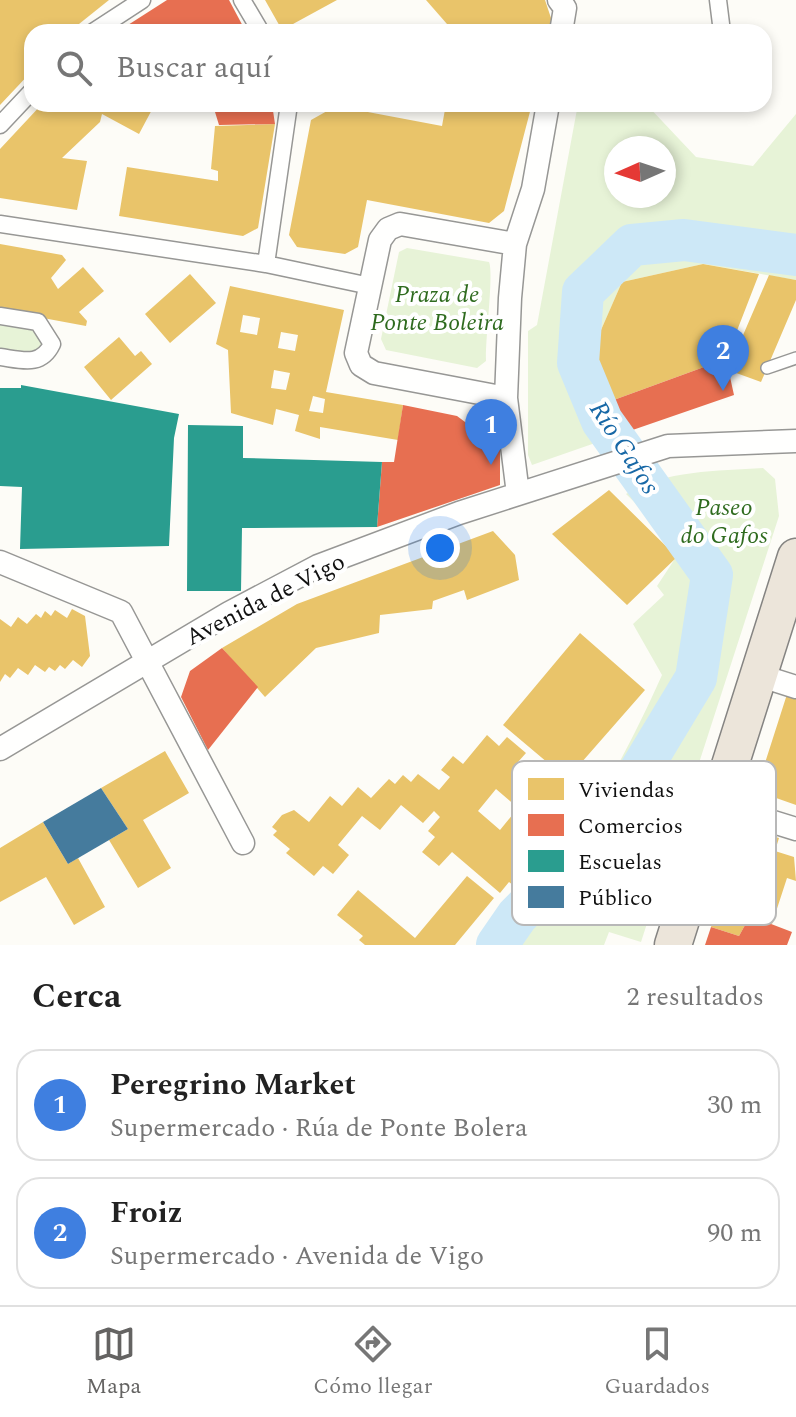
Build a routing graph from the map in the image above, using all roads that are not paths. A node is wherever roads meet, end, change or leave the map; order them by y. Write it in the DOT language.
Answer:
graph roads {
  1 [pos="142,0"];
  2 [pos="242,0"];
  3 [pos="559,0"];
  4 [pos="718,0"];
  5 [pos="105,24"];
  6 [pos="256,24"];
  7 [pos="562,24"];
  8 [pos="721,24"];
  9 [pos="24,100"];
  10 [pos="288,112"];
  11 [pos="547,112"];
  12 [pos="0,125"];
  13 [pos="0,224"];
  14 [pos="515,244"];
  15 [pos="266,264"];
  16 [pos="370,286"];
  17 [pos="0,316"];
  18 [pos="0,357"];
  19 [pos="796,358"];
  20 [pos="767,368"];
  21 [pos="506,398"];
  22 [pos="788,441"];
  23 [pos="796,458"];
  24 [pos="518,494"];
  25 [pos="796,557"];
  26 [pos="0,562"];
  27 [pos="147,662"];
  28 [pos="758,675"];
  29 [pos="796,687"];
  30 [pos="0,749"];
  31 [pos="732,761"];
  32 [pos="776,823"];
  33 [pos="796,829"];
  34 [pos="243,843"];
  35 [pos="679,925"];
  36 [pos="673,945"];
  1 -- 5 [label="street"];
  2 -- 6 [label="street"];
  3 -- 7 [label="street"];
  4 -- 8 [label="street"];
  9 -- 12 [label="street"];
  10 -- 15 [label="street"];
  11 -- 14 [label="street"];
  13 -- 15 [label="street"];
  14 -- 16 [label="street"];
  14 -- 21 [label="street"];
  15 -- 16 [label="street"];
  16 -- 21 [label="street"];
  17 -- 18 [label="street"];
  19 -- 20 [label="lane"];
  21 -- 24 [label="street"];
  22 -- 23 [label="street, Avenida de Vigo"];
  22 -- 24 [label="street, Avenida de Vigo"];
  24 -- 27 [label="street, Avenida de Vigo"];
  25 -- 28 [label="highway"];
  26 -- 27 [label="street"];
  27 -- 30 [label="street, Avenida de Vigo"];
  27 -- 34 [label="street"];
  28 -- 29 [label="street"];
  28 -- 31 [label="highway"];
  32 -- 33 [label="street"];
  35 -- 36 [label="highway"];
}
